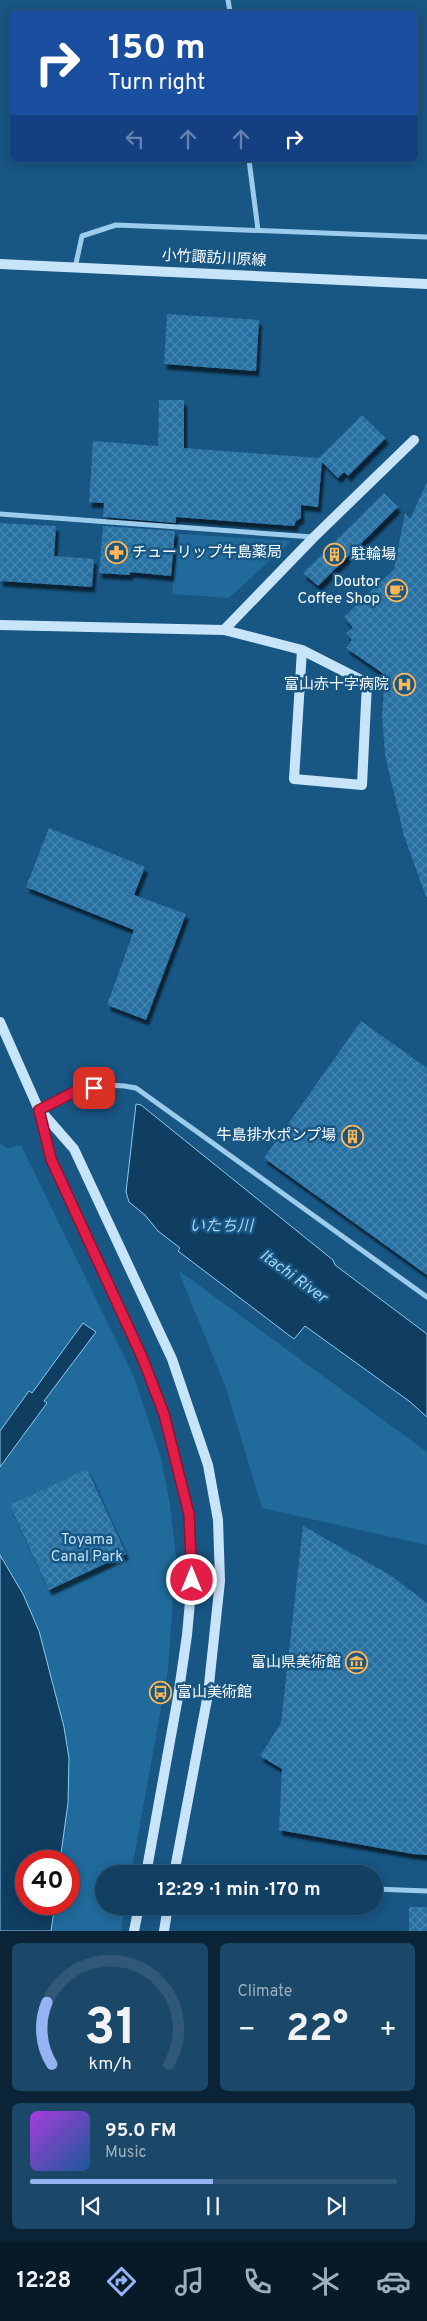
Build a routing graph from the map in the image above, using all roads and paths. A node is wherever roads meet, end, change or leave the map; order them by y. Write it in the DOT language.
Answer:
graph roads {
  1 [pos="249,162"];
  2 [pos="258,230"];
  3 [pos="427,237"];
  4 [pos="0,264"];
  5 [pos="75,268"];
  6 [pos="427,284"];
  7 [pos="414,440"];
  8 [pos="0,514"];
  9 [pos="314,537"];
  10 [pos="0,625"];
  11 [pos="224,630"];
  12 [pos="302,650"];
  13 [pos="0,1022"];
  14 [pos="39,1110"];
  15 [pos="427,1297"];
  16 [pos="148,1865"];
  17 [pos="176,1865"];
  18 [pos="383,1889"];
  19 [pos="427,1891"];
  20 [pos="137,1915"];
  21 [pos="167,1915"];
  22 [pos="134,1931"];
  23 [pos="164,1931"];
  1 -- 2 [label="street"];
  2 -- 3 [label="street"];
  2 -- 5 [label="street"];
  4 -- 5 [label="street, 小竹諏訪川原線"];
  5 -- 6 [label="street, 小竹諏訪川原線"];
  7 -- 9 [label="street"];
  8 -- 9 [label="street"];
  9 -- 11 [label="street"];
  10 -- 11 [label="street"];
  11 -- 12 [label="street"];
  12 -- 12 [label="street"];
  13 -- 14 [label="street"];
  14 -- 15 [label="street"];
  14 -- 16 [label="street"];
  14 -- 17 [label="street"];
  18 -- 19 [label="street"];
  20 -- 22 [label="street"];
  21 -- 23 [label="street"];
}
